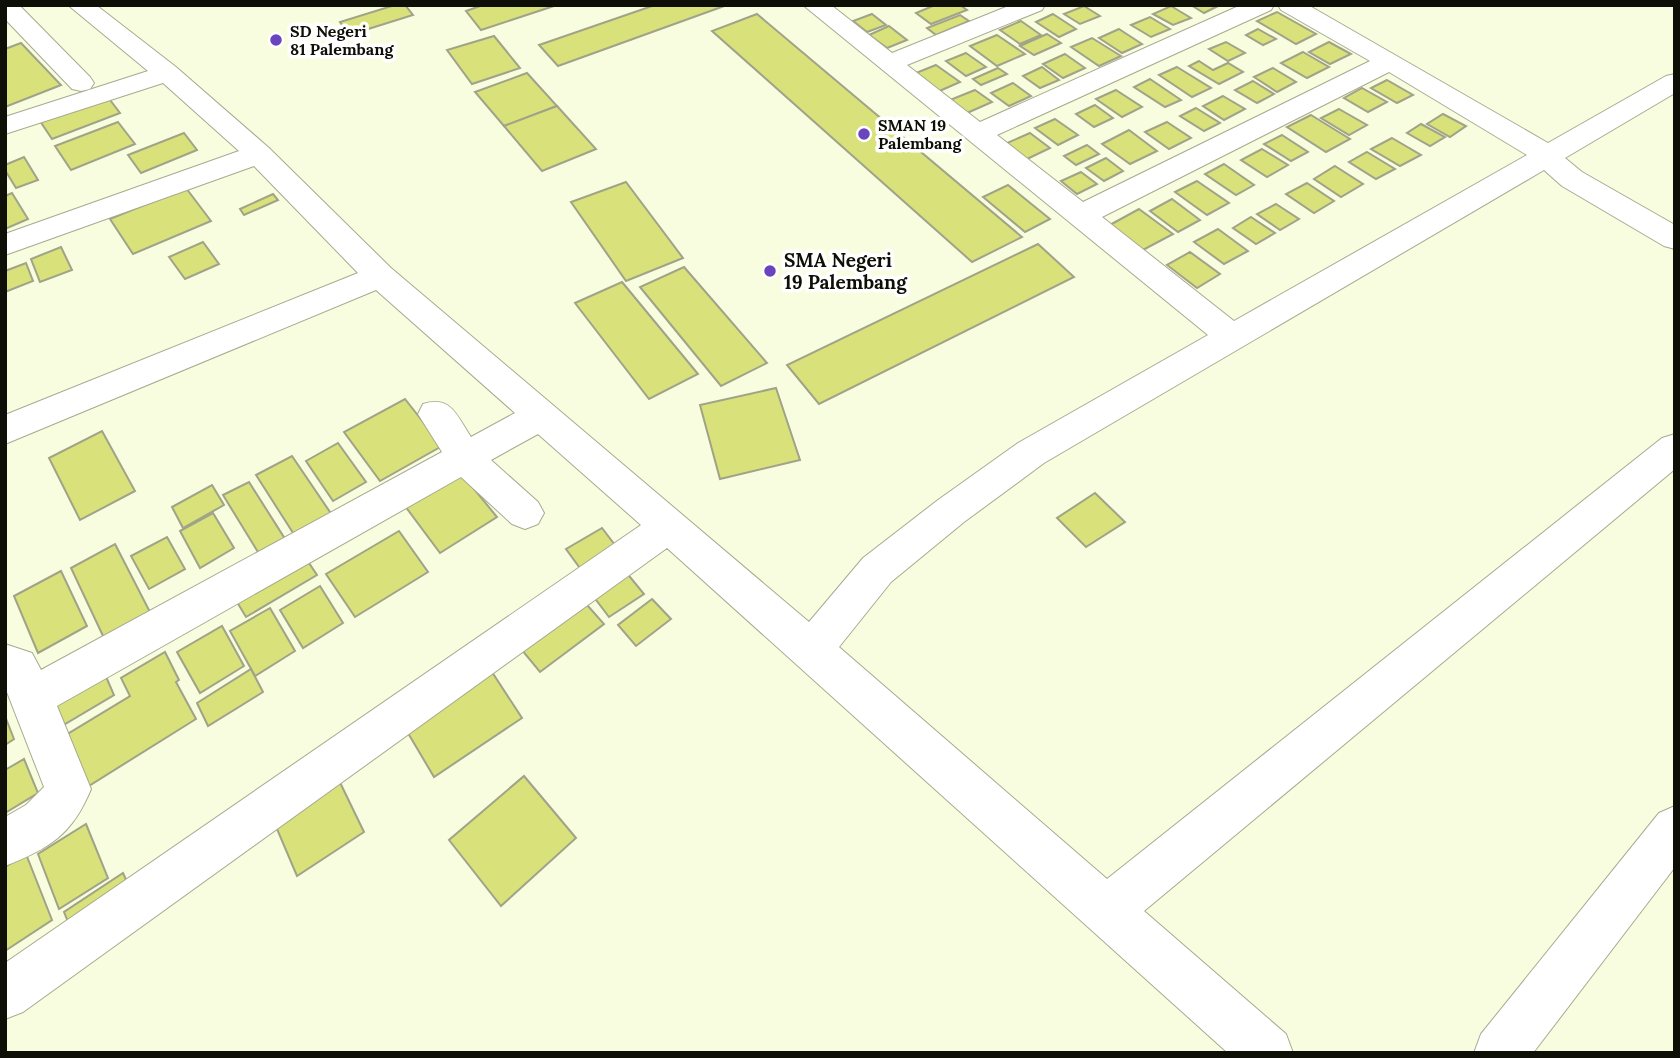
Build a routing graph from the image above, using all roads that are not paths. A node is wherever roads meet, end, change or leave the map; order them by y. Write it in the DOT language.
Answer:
graph roads {
  1 [pos="5,5"];
  2 [pos="815,5"];
  3 [pos="966,5"];
  4 [pos="1033,5"];
  5 [pos="1262,5"];
  6 [pos="1290,5"];
  7 [pos="66,22"];
  8 [pos="990,22"];
  9 [pos="5,46"];
  10 [pos="1389,62"];
  11 [pos="888,64"];
  12 [pos="167,73"];
  13 [pos="1675,82"];
  14 [pos="81,83"];
  15 [pos="5,126"];
  16 [pos="976,134"];
  17 [pos="259,154"];
  18 [pos="1546,157"];
  19 [pos="1080,216"];
  20 [pos="1675,239"];
  21 [pos="5,245"];
  22 [pos="380,276"];
  23 [pos="1232,337"];
  24 [pos="436,414"];
  25 [pos="541,415"];
  26 [pos="5,430"];
  27 [pos="1675,449"];
  28 [pos="465,458"];
  29 [pos="525,513"];
  30 [pos="669,526"];
  31 [pos="812,650"];
  32 [pos="5,663"];
  33 [pos="32,697"];
  34 [pos="1675,829"];
  35 [pos="5,843"];
  36 [pos="1106,911"];
  37 [pos="5,994"];
  38 [pos="1267,1053"];
  39 [pos="1500,1053"];
  1 -- 7 [label="street"];
  2 -- 11 [label="street"];
  3 -- 8 [label="street"];
  4 -- 8 [label="street"];
  5 -- 16 [label="street"];
  6 -- 10 [label="street"];
  7 -- 9 [label="street"];
  7 -- 12 [label="street"];
  7 -- 14 [label="street"];
  8 -- 11 [label="street"];
  10 -- 18 [label="street"];
  10 -- 19 [label="street"];
  11 -- 16 [label="street"];
  12 -- 15 [label="street"];
  12 -- 17 [label="street"];
  13 -- 18 [label="street"];
  16 -- 19 [label="street"];
  17 -- 21 [label="street"];
  17 -- 22 [label="street"];
  18 -- 20 [label="street"];
  18 -- 23 [label="street"];
  19 -- 23 [label="street"];
  22 -- 25 [label="street"];
  22 -- 26 [label="street"];
  23 -- 31 [label="street"];
  24 -- 28 [label="street"];
  25 -- 28 [label="street"];
  25 -- 30 [label="street"];
  27 -- 36 [label="street"];
  28 -- 29 [label="street"];
  28 -- 33 [label="street"];
  30 -- 31 [label="street"];
  30 -- 37 [label="street"];
  31 -- 36 [label="street"];
  32 -- 33 [label="street"];
  33 -- 35 [label="street"];
  34 -- 39 [label="street"];
  36 -- 38 [label="street"];
}
